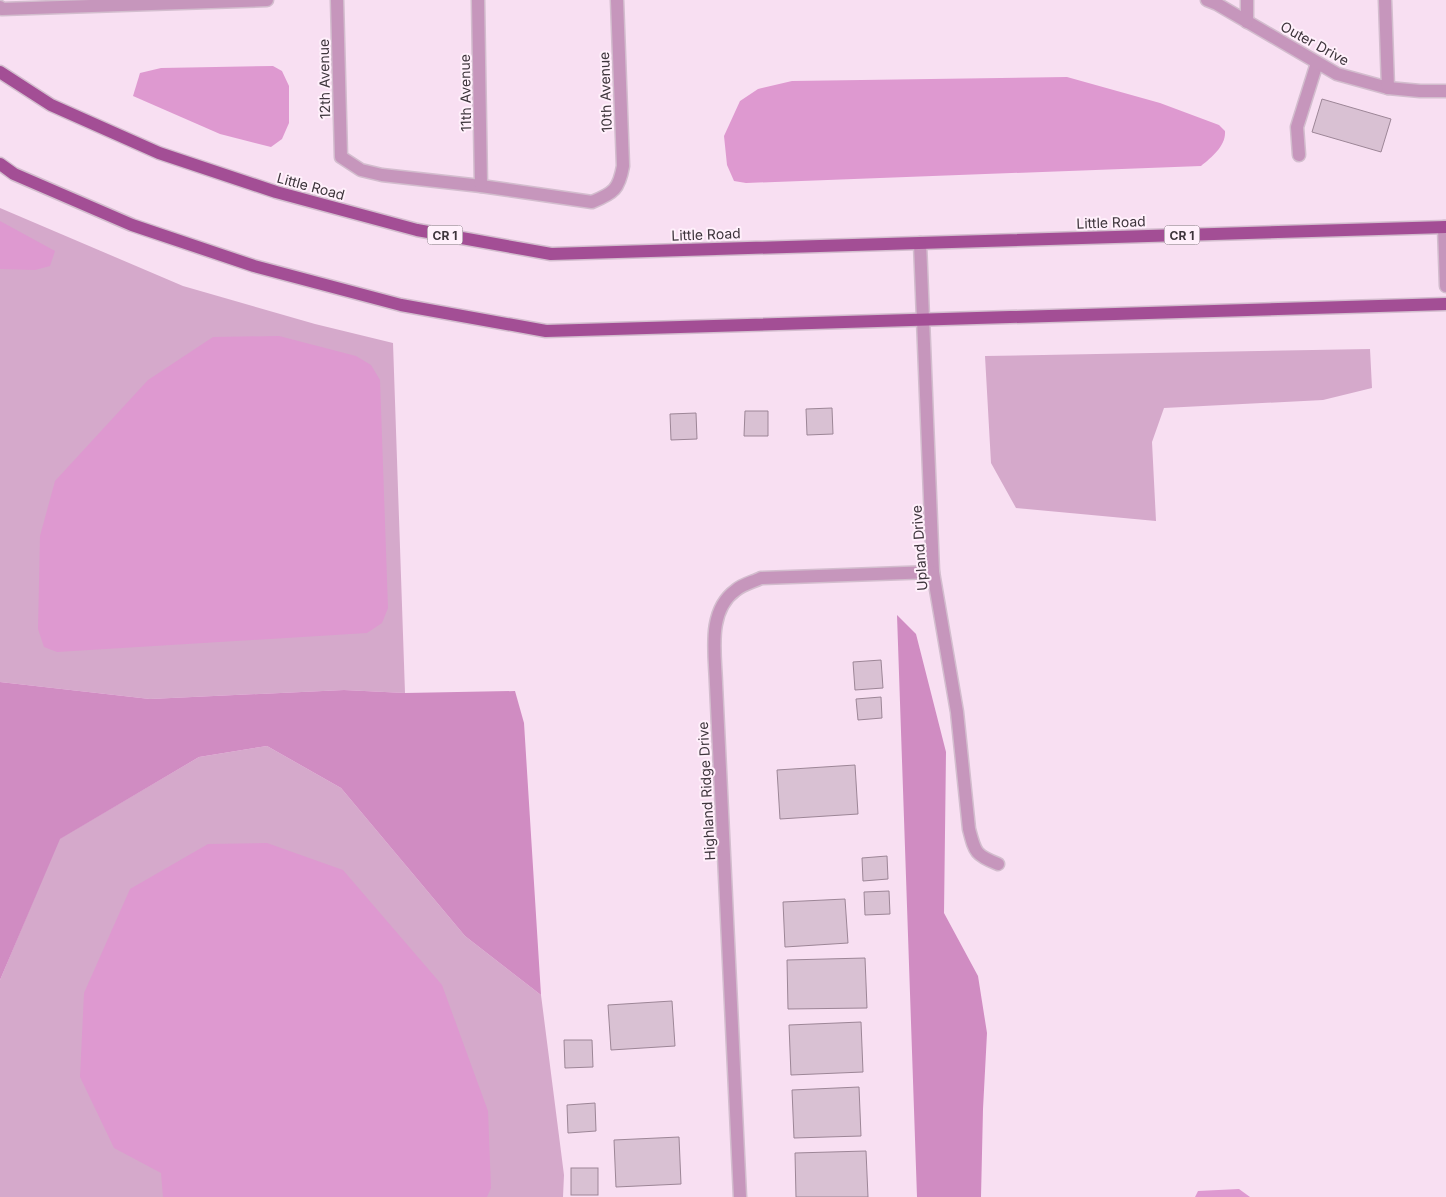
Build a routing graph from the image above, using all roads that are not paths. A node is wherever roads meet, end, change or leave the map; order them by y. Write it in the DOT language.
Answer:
graph roads {
  1 [pos="267,0"];
  2 [pos="337,0"];
  3 [pos="478,0"];
  4 [pos="617,0"];
  5 [pos="1207,0"];
  6 [pos="1246,0"];
  7 [pos="1385,0"];
  8 [pos="0,8"];
  9 [pos="1247,22"];
  10 [pos="1318,63"];
  11 [pos="0,72"];
  12 [pos="1388,88"];
  13 [pos="1446,91"];
  14 [pos="1300,155"];
  15 [pos="0,164"];
  16 [pos="482,186"];
  17 [pos="1445,227"];
  18 [pos="920,243"];
  19 [pos="1446,286"];
  20 [pos="1446,304"];
  21 [pos="923,320"];
  22 [pos="933,572"];
  23 [pos="998,864"];
  24 [pos="740,1197"];
  1 -- 8 [label="street"];
  2 -- 16 [label="street, 12th Avenue"];
  3 -- 16 [label="street, 11th Avenue"];
  4 -- 16 [label="street, 10th Avenue"];
  5 -- 9 [label="street, Outer Drive"];
  6 -- 9 [label="street"];
  7 -- 12 [label="street"];
  9 -- 10 [label="street, Outer Drive"];
  10 -- 12 [label="street, Outer Drive"];
  10 -- 14 [label="street"];
  11 -- 18 [label="main road, Little Road / CR 1"];
  12 -- 13 [label="street, Outer Drive"];
  15 -- 21 [label="main road"];
  17 -- 18 [label="main road, Little Road / CR 1"];
  17 -- 19 [label="street"];
  18 -- 21 [label="street, Upland Drive"];
  20 -- 21 [label="main road"];
  21 -- 22 [label="street, Upland Drive"];
  22 -- 23 [label="street, Upland Drive"];
  22 -- 24 [label="street, Highland Ridge Drive"];
}
